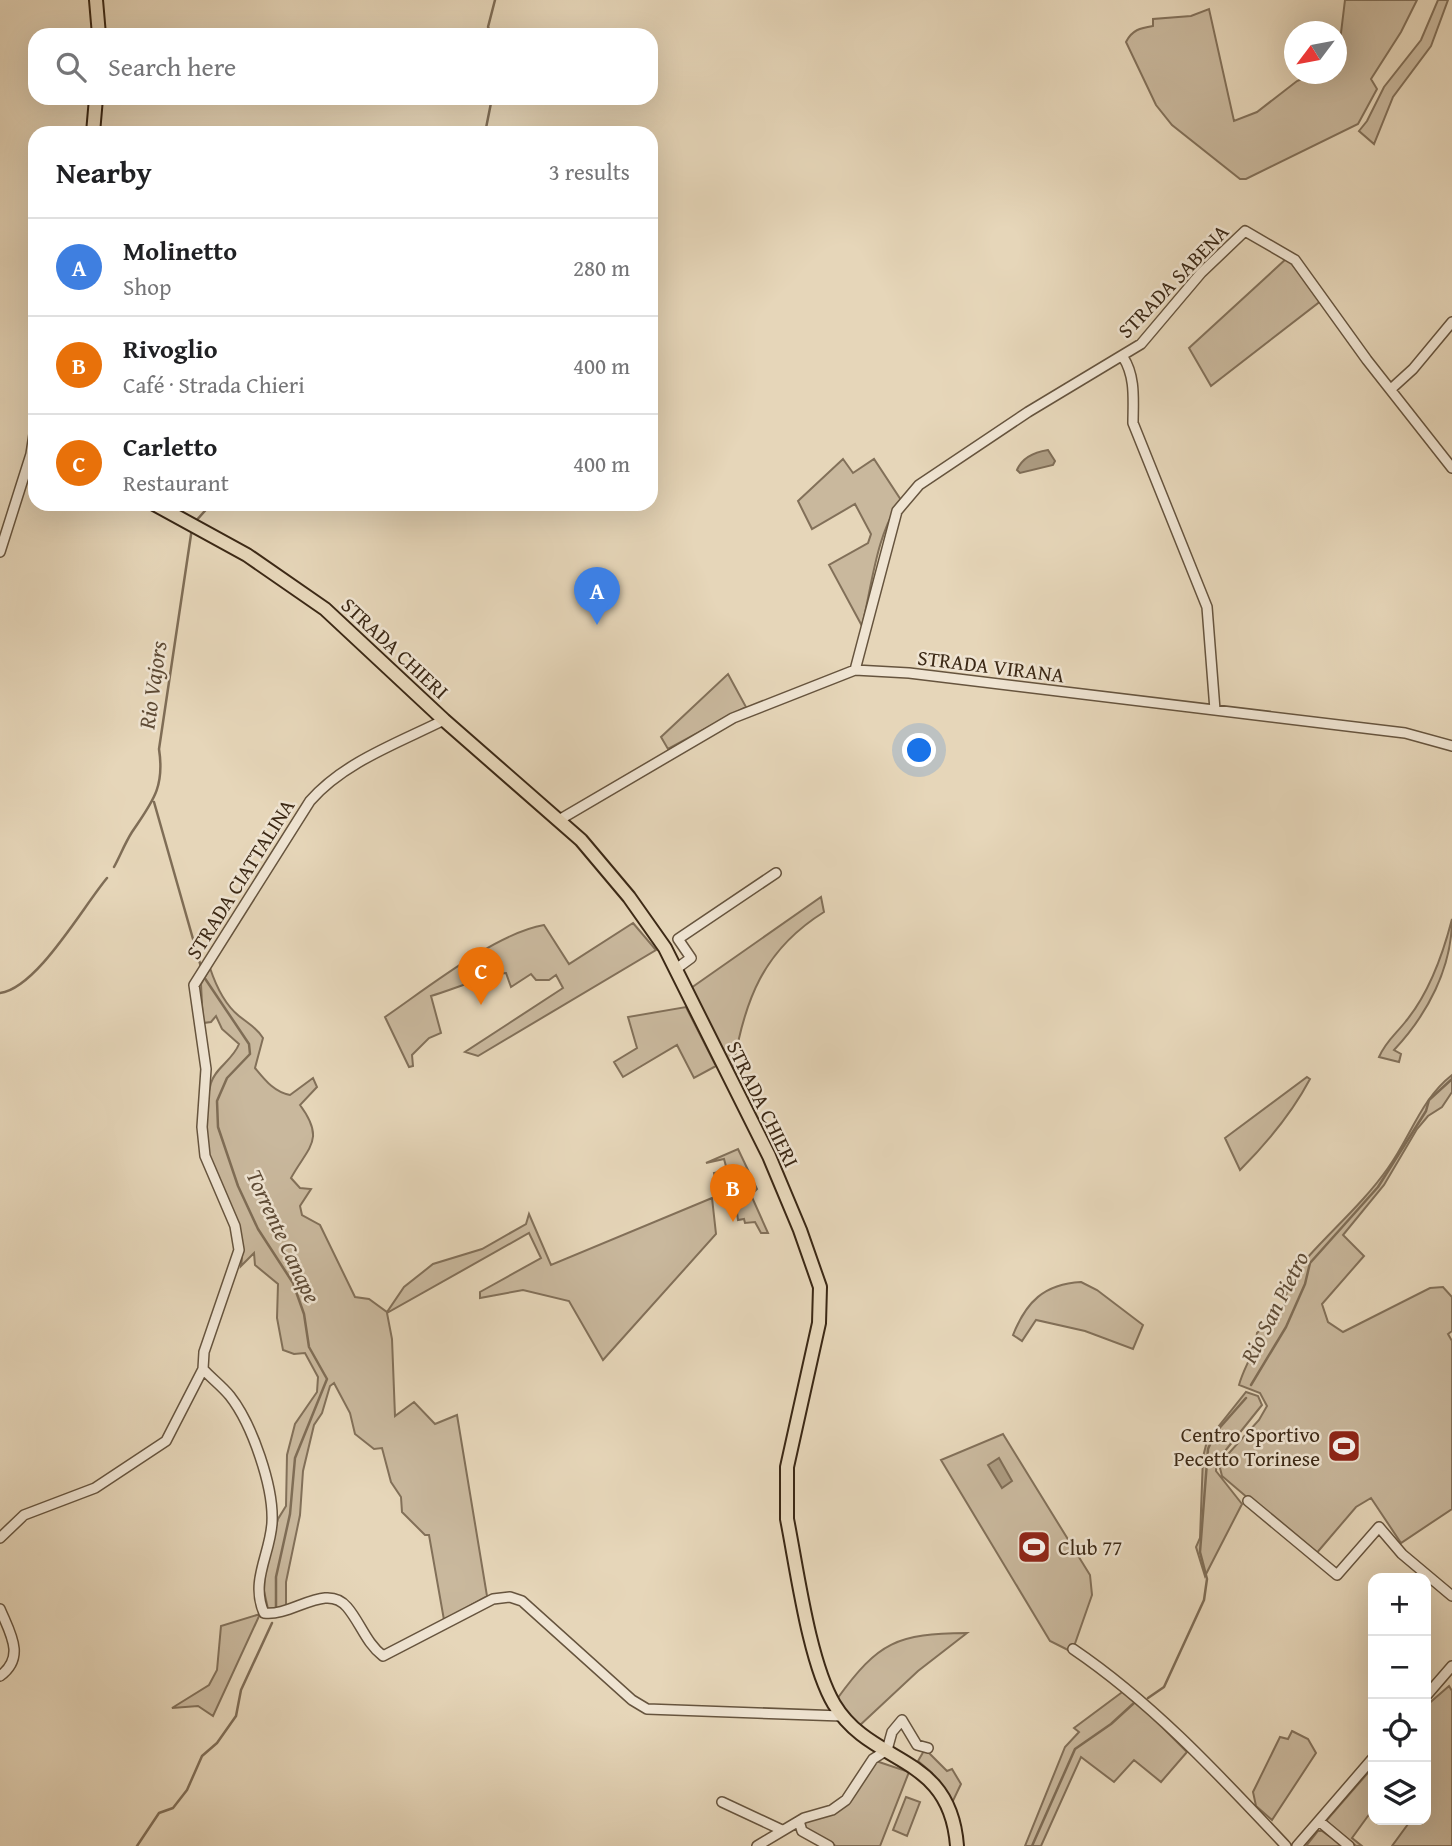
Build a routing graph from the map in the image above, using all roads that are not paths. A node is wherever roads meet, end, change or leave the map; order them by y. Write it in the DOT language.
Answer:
graph roads {
  1 [pos="96,0"];
  2 [pos="98,28"];
  3 [pos="95,105"];
  4 [pos="94,126"];
  5 [pos="1452,322"];
  6 [pos="1123,356"];
  7 [pos="1391,389"];
  8 [pos="28,463"];
  9 [pos="1452,468"];
  10 [pos="166,511"];
  11 [pos="0,552"];
  12 [pos="855,670"];
  13 [pos="1215,710"];
  14 [pos="444,720"];
  15 [pos="1452,746"];
  16 [pos="559,820"];
  17 [pos="775,873"];
  18 [pos="676,969"];
  19 [pos="203,1369"];
  20 [pos="1248,1501"];
  21 [pos="0,1538"];
  22 [pos="1452,1596"];
  23 [pos="0,1609"];
  24 [pos="1073,1649"];
  25 [pos="1452,1666"];
  26 [pos="0,1675"];
  27 [pos="1431,1690"];
  28 [pos="842,1716"];
  29 [pos="928,1748"];
  30 [pos="887,1749"];
  31 [pos="1370,1762"];
  32 [pos="722,1802"];
  33 [pos="799,1821"];
  34 [pos="1319,1822"];
  35 [pos="782,1830"];
  36 [pos="757,1846"];
  37 [pos="829,1846"];
  38 [pos="957,1846"];
  39 [pos="1286,1846"];
  40 [pos="1297,1846"];
  41 [pos="1349,1846"];
  1 -- 2 [label="main road"];
  3 -- 4 [label="main road"];
  5 -- 7 [label="street"];
  6 -- 7 [label="street, STRADA SABENA"];
  6 -- 12 [label="street, STRADA SABENA"];
  6 -- 13 [label="street"];
  7 -- 9 [label="street, STRADA SABENA"];
  8 -- 11 [label="street"];
  10 -- 14 [label="main road, STRADA CHIERI"];
  12 -- 13 [label="street, STRADA VIRANA"];
  12 -- 16 [label="street, STRADA VIRANA"];
  13 -- 15 [label="street, STRADA VIRANA"];
  14 -- 16 [label="main road, STRADA CHIERI"];
  14 -- 19 [label="street, STRADA CIATTALINA"];
  16 -- 18 [label="main road, STRADA CHIERI"];
  17 -- 18 [label="street"];
  18 -- 28 [label="main road, STRADA CHIERI"];
  19 -- 21 [label="street, STRADA CIATTALINA"];
  19 -- 28 [label="street"];
  20 -- 22 [label="street"];
  23 -- 26 [label="street"];
  24 -- 39 [label="street"];
  25 -- 27 [label="street"];
  28 -- 30 [label="main road, STRADA CHIERI"];
  29 -- 30 [label="street"];
  30 -- 33 [label="street"];
  30 -- 38 [label="main road, STRADA CHIERI"];
  31 -- 34 [label="street"];
  32 -- 35 [label="street"];
  33 -- 35 [label="street"];
  33 -- 37 [label="street"];
  34 -- 40 [label="street"];
  34 -- 41 [label="street"];
  35 -- 36 [label="street"];
}
